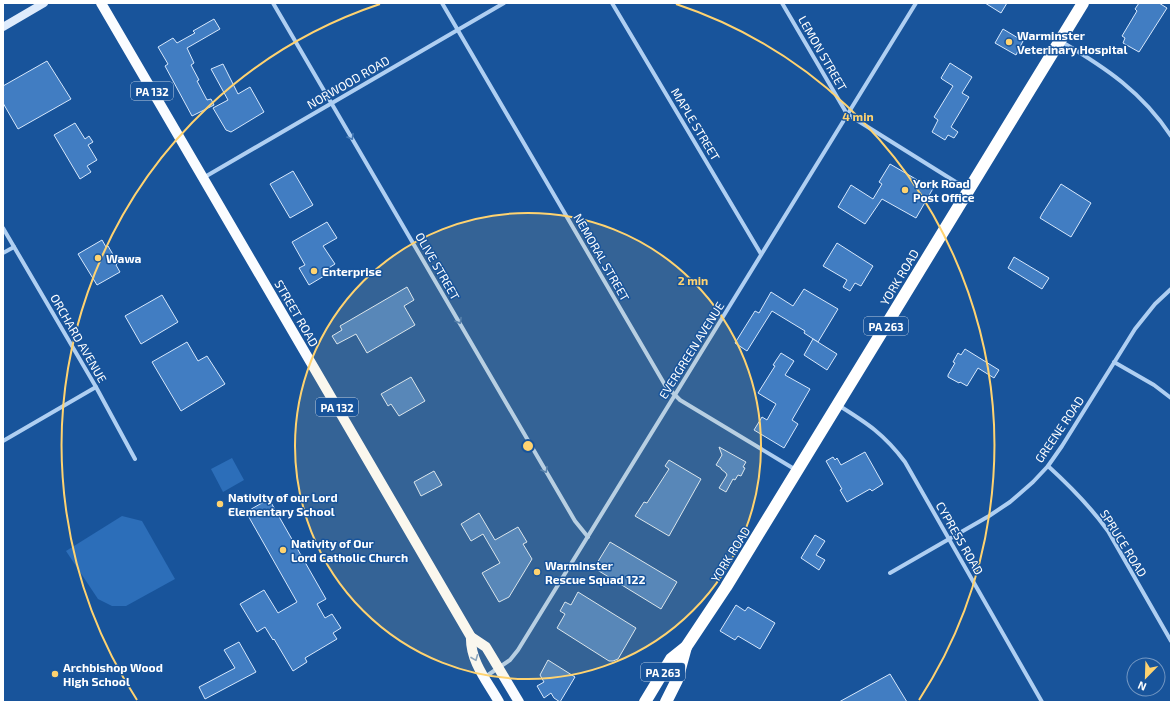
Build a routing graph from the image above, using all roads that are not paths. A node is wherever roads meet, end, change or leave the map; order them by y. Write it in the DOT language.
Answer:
graph roads {
  1 [pos="44,3"];
  2 [pos="101,3"];
  3 [pos="273,3"];
  4 [pos="442,3"];
  5 [pos="504,3"];
  6 [pos="612,3"];
  7 [pos="782,3"];
  8 [pos="916,3"];
  9 [pos="1083,3"];
  10 [pos="3,27"];
  11 [pos="458,30"];
  12 [pos="1060,40"];
  13 [pos="331,103"];
  14 [pos="847,114"];
  15 [pos="1171,136"];
  16 [pos="203,178"];
  17 [pos="968,190"];
  18 [pos="3,228"];
  19 [pos="14,247"];
  20 [pos="3,253"];
  21 [pos="761,254"];
  22 [pos="1171,289"];
  23 [pos="1114,362"];
  24 [pos="96,388"];
  25 [pos="675,395"];
  26 [pos="1171,398"];
  27 [pos="837,405"];
  28 [pos="3,441"];
  29 [pos="135,459"];
  30 [pos="1048,466"];
  31 [pos="797,471"];
  32 [pos="588,537"];
  33 [pos="949,539"];
  34 [pos="890,573"];
  35 [pos="471,637"];
  36 [pos="1171,641"];
  37 [pos="686,647"];
  38 [pos="499,668"];
  39 [pos="485,678"];
  40 [pos="499,702"];
  41 [pos="519,702"];
  42 [pos="645,702"];
  43 [pos="666,702"];
  44 [pos="1042,702"];
  1 -- 10 [label="street"];
  2 -- 16 [label="main road, STREET ROAD / PA 132"];
  3 -- 13 [label="street, OLIVE STREET"];
  4 -- 11 [label="street, NEMORAL STREET"];
  5 -- 11 [label="street, NORWOOD ROAD"];
  6 -- 21 [label="street, MAPLE STREET"];
  7 -- 14 [label="street, LEMON STREET"];
  8 -- 14 [label="street, EVERGREEN AVENUE"];
  9 -- 12 [label="highway, YORK ROAD / PA 263"];
  11 -- 13 [label="street, NORWOOD ROAD"];
  11 -- 25 [label="street, NEMORAL STREET"];
  12 -- 15 [label="street"];
  12 -- 17 [label="highway, YORK ROAD / PA 263"];
  13 -- 16 [label="street, NORWOOD ROAD"];
  13 -- 32 [label="street, OLIVE STREET, one-way"];
  14 -- 17 [label="street, LEMON STREET"];
  14 -- 21 [label="street, EVERGREEN AVENUE"];
  16 -- 35 [label="main road, STREET ROAD / PA 132"];
  17 -- 27 [label="highway, YORK ROAD / PA 263"];
  18 -- 19 [label="street, ORCHARD AVENUE"];
  19 -- 20 [label="street"];
  19 -- 24 [label="street, ORCHARD AVENUE"];
  21 -- 25 [label="street, EVERGREEN AVENUE"];
  22 -- 23 [label="street, GREENE ROAD"];
  23 -- 26 [label="street"];
  23 -- 30 [label="street, GREENE ROAD"];
  24 -- 28 [label="street"];
  24 -- 29 [label="street, ORCHARD AVENUE"];
  25 -- 31 [label="street, NEMORAL STREET"];
  25 -- 32 [label="street, EVERGREEN AVENUE"];
  27 -- 31 [label="highway, YORK ROAD / PA 263"];
  27 -- 33 [label="street, CYPRESS ROAD"];
  30 -- 33 [label="street, GREENE ROAD"];
  30 -- 36 [label="street, SPRUCE ROAD"];
  31 -- 37 [label="highway, YORK ROAD / PA 263"];
  32 -- 38 [label="street, EVERGREEN AVENUE"];
  33 -- 34 [label="street, GREENE ROAD"];
  33 -- 44 [label="street, CYPRESS ROAD"];
  35 -- 38 [label="main road, STREET ROAD / PA 132"];
  35 -- 39 [label="main road, STREET ROAD / PA 132, one-way"];
  37 -- 42 [label="highway, YORK ROAD / PA 263"];
  37 -- 43 [label="highway, YORK ROAD / PA 263"];
  38 -- 39 [label="street, EVERGREEN AVENUE"];
  38 -- 41 [label="main road, STREET ROAD / PA 132"];
  39 -- 40 [label="main road, STREET ROAD / PA 132"];
}
